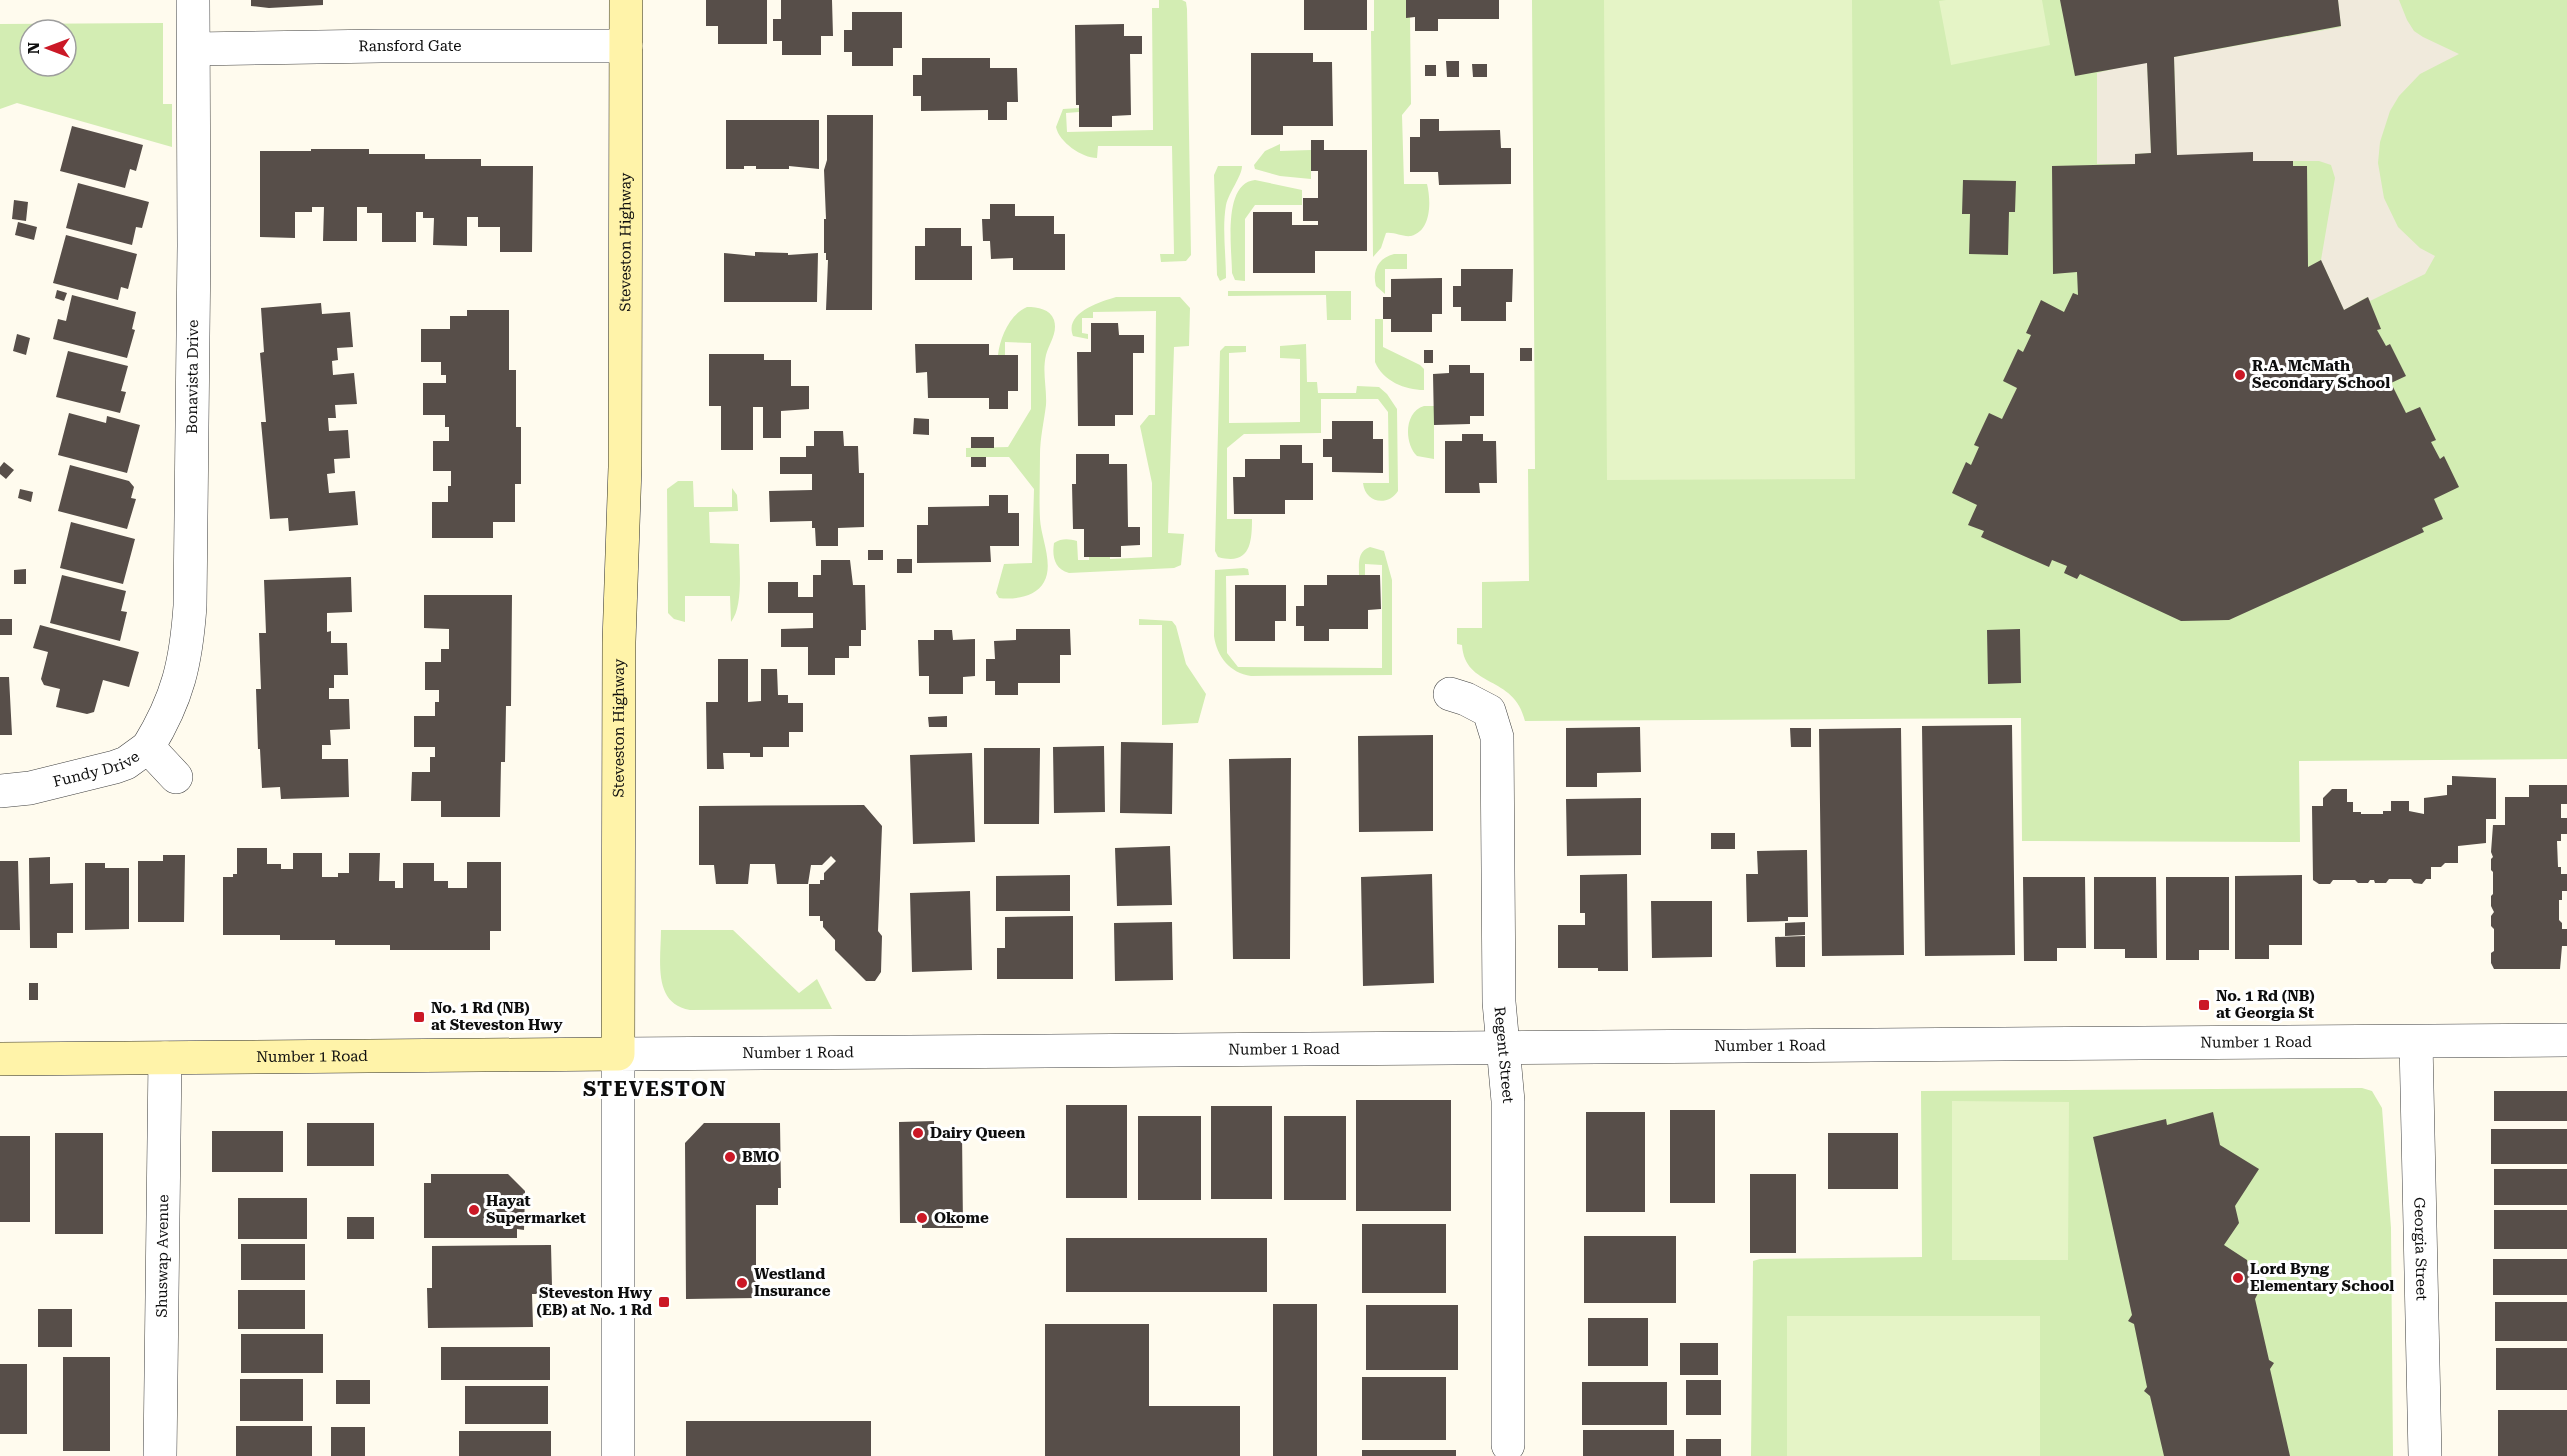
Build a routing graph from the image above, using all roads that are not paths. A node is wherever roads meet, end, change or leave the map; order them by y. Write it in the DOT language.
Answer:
graph roads {
  1 [pos="193,0"];
  2 [pos="626,0"];
  3 [pos="626,46"];
  4 [pos="194,49"];
  5 [pos="1450,694"];
  6 [pos="148,747"];
  7 [pos="176,777"];
  8 [pos="0,791"];
  9 [pos="2567,1040"];
  10 [pos="2416,1042"];
  11 [pos="1503,1049"];
  12 [pos="618,1054"];
  13 [pos="165,1058"];
  14 [pos="0,1059"];
  15 [pos="1508,1445"];
  16 [pos="160,1456"];
  17 [pos="618,1456"];
  18 [pos="2425,1456"];
  1 -- 4 [label="street, Bonavista Drive"];
  2 -- 3 [label="main road, Steveston Highway"];
  3 -- 4 [label="street, Ransford Gate"];
  3 -- 12 [label="main road, Steveston Highway"];
  4 -- 6 [label="street, Bonavista Drive"];
  5 -- 11 [label="street, Regent Street"];
  6 -- 7 [label="street, Fundy Drive"];
  6 -- 8 [label="street, Fundy Drive"];
  9 -- 10 [label="street, Number 1 Road"];
  10 -- 11 [label="street, Number 1 Road"];
  10 -- 18 [label="street, Georgia Street"];
  11 -- 12 [label="street, Number 1 Road"];
  11 -- 15 [label="street, Regent Street"];
  12 -- 13 [label="main road, Number 1 Road"];
  12 -- 17 [label="street, Steveston Highway"];
  13 -- 14 [label="main road, Number 1 Road"];
  13 -- 16 [label="street, Shuswap Avenue"];
}
